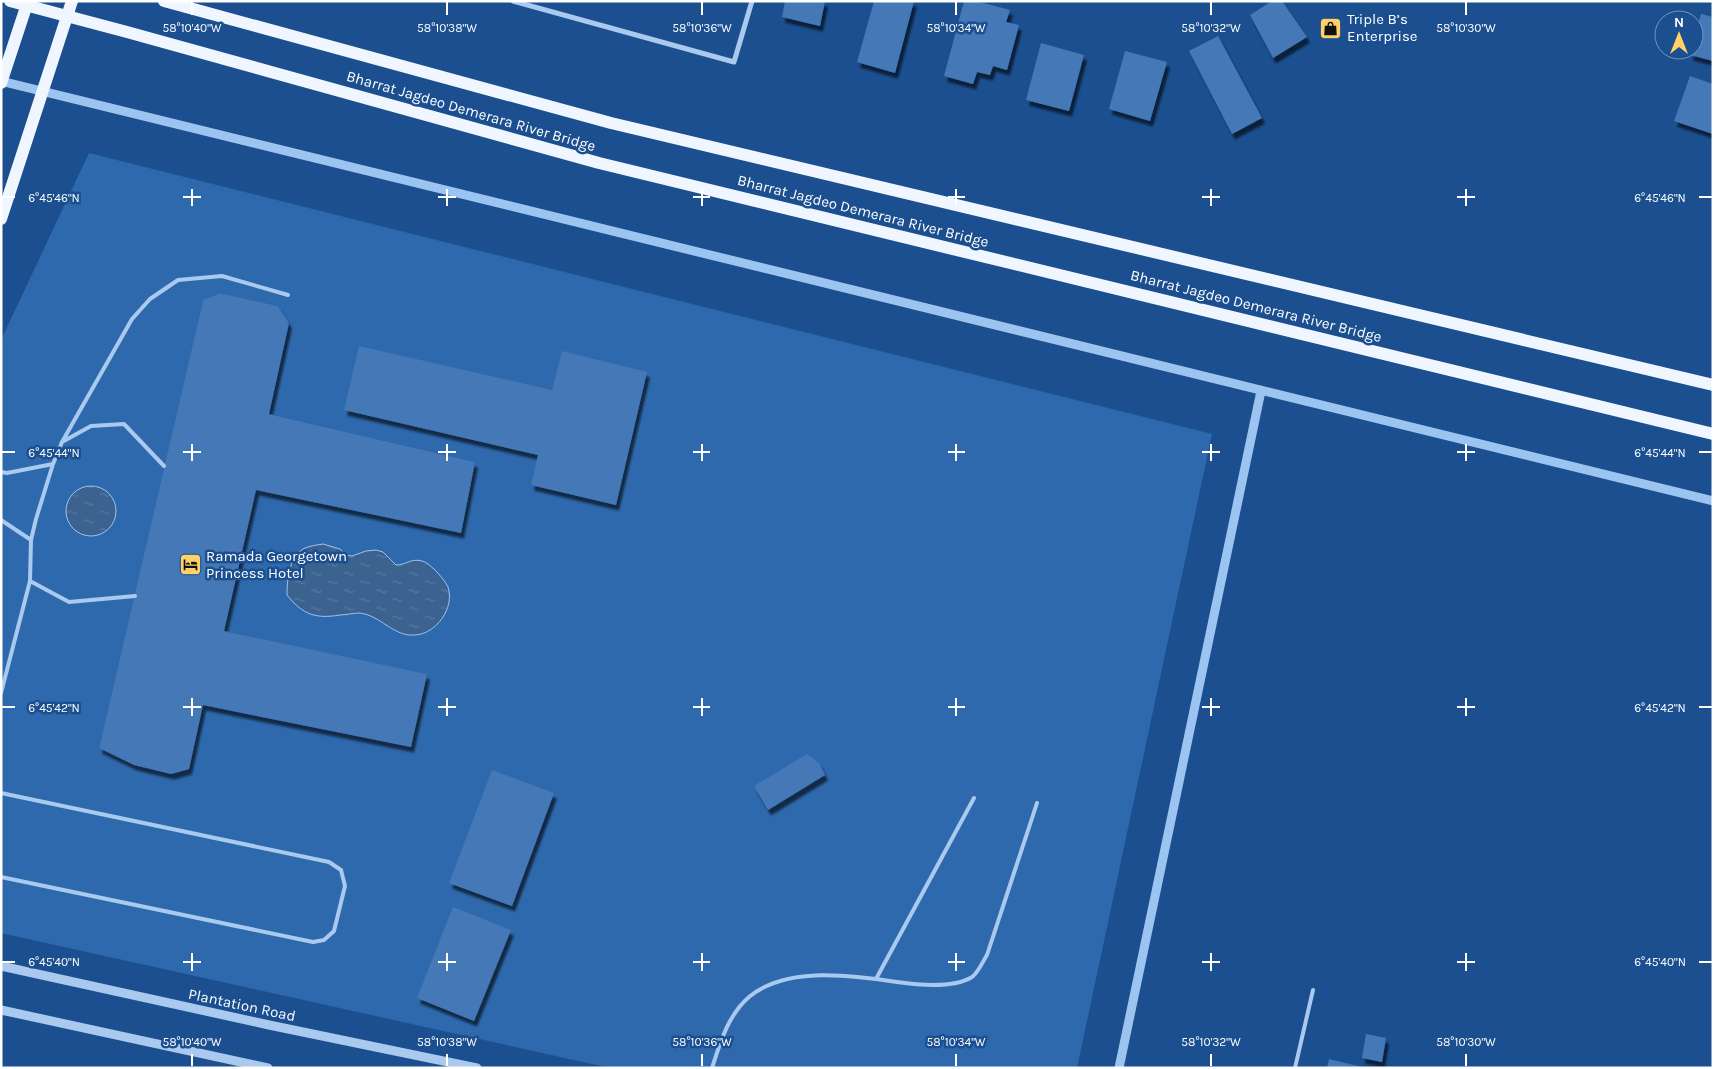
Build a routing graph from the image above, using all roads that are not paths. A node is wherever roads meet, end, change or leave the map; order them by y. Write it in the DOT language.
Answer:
graph roads {
  1 [pos="10,1"];
  2 [pos="28,1"];
  3 [pos="72,1"];
  4 [pos="164,1"];
  5 [pos="513,1"];
  6 [pos="752,1"];
  7 [pos="1,82"];
  8 [pos="1,219"];
  9 [pos="288,295"];
  10 [pos="1713,385"];
  11 [pos="1713,434"];
  12 [pos="62,442"];
  13 [pos="53,464"];
  14 [pos="164,466"];
  15 [pos="1,472"];
  16 [pos="1,520"];
  17 [pos="31,540"];
  18 [pos="30,581"];
  19 [pos="135,596"];
  20 [pos="1,693"];
  21 [pos="1,793"];
  22 [pos="974,798"];
  23 [pos="1037,803"];
  24 [pos="1,877"];
  25 [pos="1,966"];
  26 [pos="876,979"];
  27 [pos="1313,990"];
  28 [pos="1,1010"];
  29 [pos="268,1068"];
  30 [pos="477,1068"];
  31 [pos="712,1068"];
  32 [pos="1294,1068"];
  1 -- 11 [label="main road, Bharrat Jagdeo Demerara River Bridge, bridge"];
  2 -- 7 [label="main road"];
  3 -- 8 [label="main road"];
  4 -- 10 [label="main road, Bharrat Jagdeo Demerara River Bridge"];
  5 -- 6 [label="street"];
  9 -- 12 [label="lane"];
  12 -- 13 [label="lane"];
  12 -- 14 [label="lane"];
  13 -- 15 [label="lane"];
  13 -- 17 [label="lane"];
  16 -- 17 [label="lane"];
  17 -- 18 [label="lane"];
  18 -- 19 [label="lane"];
  18 -- 20 [label="lane"];
  21 -- 24 [label="lane"];
  22 -- 26 [label="lane"];
  23 -- 26 [label="lane"];
  25 -- 30 [label="street, Plantation Road"];
  26 -- 31 [label="lane"];
  27 -- 32 [label="lane"];
  28 -- 29 [label="street"];
}
